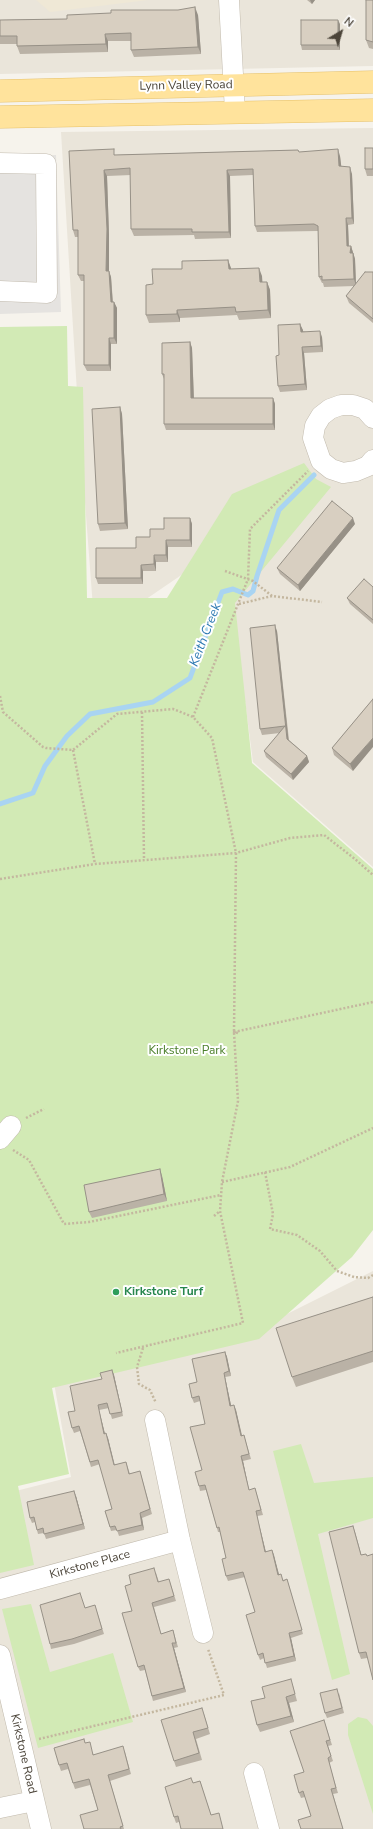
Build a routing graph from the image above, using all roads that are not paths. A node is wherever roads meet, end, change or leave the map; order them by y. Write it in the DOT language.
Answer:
graph roads {
  1 [pos="229,0"];
  2 [pos="373,82"];
  3 [pos="233,85"];
  4 [pos="0,91"];
  5 [pos="373,110"];
  6 [pos="235,112"];
  7 [pos="0,117"];
  8 [pos="0,163"];
  9 [pos="0,291"];
  10 [pos="370,410"];
  11 [pos="373,460"];
  12 [pos="154,1420"];
  13 [pos="180,1540"];
  14 [pos="0,1590"];
  15 [pos="203,1632"];
  16 [pos="0,1656"];
  17 [pos="254,1773"];
  18 [pos="34,1801"];
  19 [pos="0,1808"];
  20 [pos="40,1829"];
  21 [pos="269,1829"];
  1 -- 3 [label="street"];
  2 -- 3 [label="main road, Lynn Valley Road"];
  3 -- 4 [label="main road, Lynn Valley Road"];
  3 -- 6 [label="street"];
  5 -- 6 [label="main road"];
  6 -- 7 [label="main road"];
  8 -- 9 [label="street"];
  10 -- 11 [label="street"];
  12 -- 13 [label="street"];
  13 -- 14 [label="street, Kirkstone Place"];
  13 -- 15 [label="street"];
  16 -- 18 [label="street, Kirkstone Road"];
  17 -- 21 [label="street"];
  18 -- 19 [label="street"];
  18 -- 20 [label="street, Kirkstone Road"];
}
